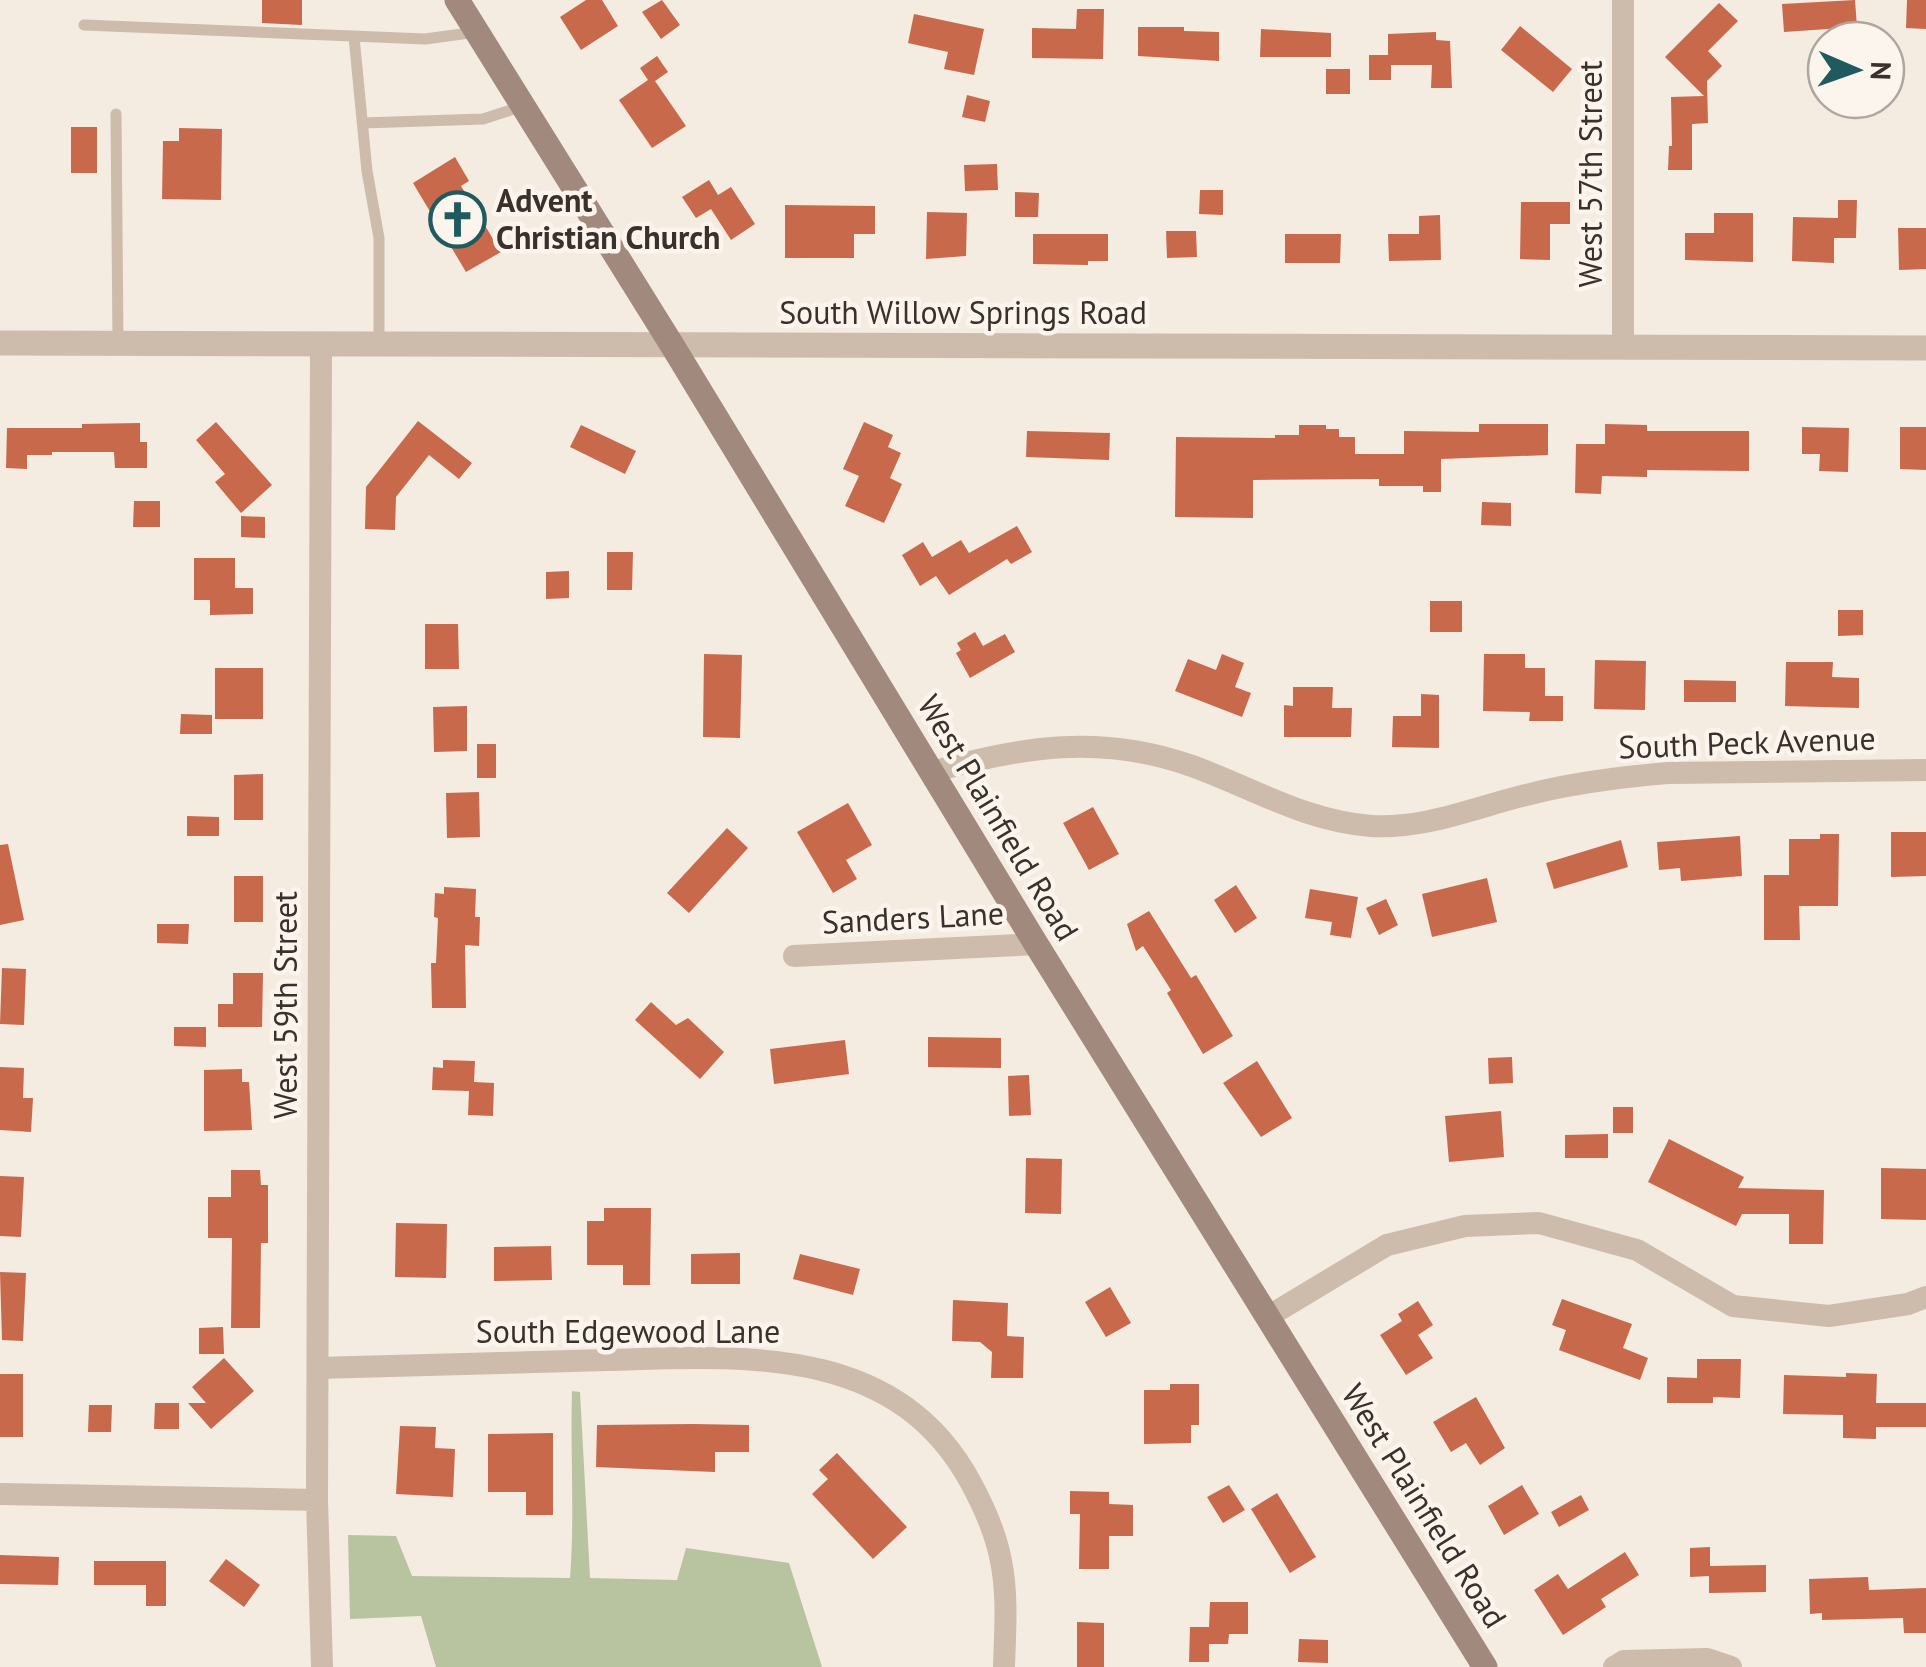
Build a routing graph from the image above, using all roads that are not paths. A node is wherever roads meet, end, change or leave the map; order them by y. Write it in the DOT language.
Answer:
graph roads {
  1 [pos="457,0"];
  2 [pos="1623,0"];
  3 [pos="84,25"];
  4 [pos="477,32"];
  5 [pos="354,37"];
  6 [pos="523,106"];
  7 [pos="116,114"];
  8 [pos="362,123"];
  9 [pos="0,343"];
  10 [pos="118,343"];
  11 [pos="321,344"];
  12 [pos="379,344"];
  13 [pos="672,345"];
  14 [pos="1623,348"];
  15 [pos="1926,348"];
  16 [pos="1926,770"];
  17 [pos="932,772"];
  18 [pos="1036,944"];
  19 [pos="794,956"];
  20 [pos="1926,1297"];
  21 [pos="1270,1316"];
  22 [pos="318,1368"];
  23 [pos="0,1494"];
  24 [pos="318,1500"];
  25 [pos="322,1667"];
  26 [pos="1004,1667"];
  27 [pos="1485,1667"];
  28 [pos="1614,1667"];
  29 [pos="1731,1667"];
  1 -- 4 [label="main road, West Plainfield Road"];
  2 -- 14 [label="street, West 57th Street"];
  3 -- 5 [label="lane"];
  4 -- 5 [label="lane"];
  4 -- 6 [label="main road, West Plainfield Road"];
  5 -- 8 [label="lane"];
  6 -- 8 [label="lane"];
  6 -- 13 [label="main road, West Plainfield Road"];
  7 -- 10 [label="lane"];
  8 -- 12 [label="lane"];
  9 -- 10 [label="street, South Willow Springs Road"];
  10 -- 11 [label="street, South Willow Springs Road"];
  11 -- 12 [label="street, South Willow Springs Road"];
  11 -- 22 [label="street, West 59th Street"];
  12 -- 13 [label="street, South Willow Springs Road"];
  13 -- 14 [label="street, South Willow Springs Road"];
  13 -- 17 [label="main road, West Plainfield Road"];
  14 -- 15 [label="street, South Willow Springs Road"];
  16 -- 17 [label="street, South Peck Avenue"];
  17 -- 18 [label="main road, West Plainfield Road"];
  18 -- 19 [label="street, Sanders Lane"];
  18 -- 21 [label="main road, West Plainfield Road"];
  20 -- 21 [label="street"];
  21 -- 27 [label="main road, West Plainfield Road"];
  22 -- 24 [label="street, West 59th Street"];
  22 -- 26 [label="street, South Edgewood Lane"];
  23 -- 24 [label="street"];
  24 -- 25 [label="street, West 59th Street"];
  28 -- 29 [label="street"];
}
